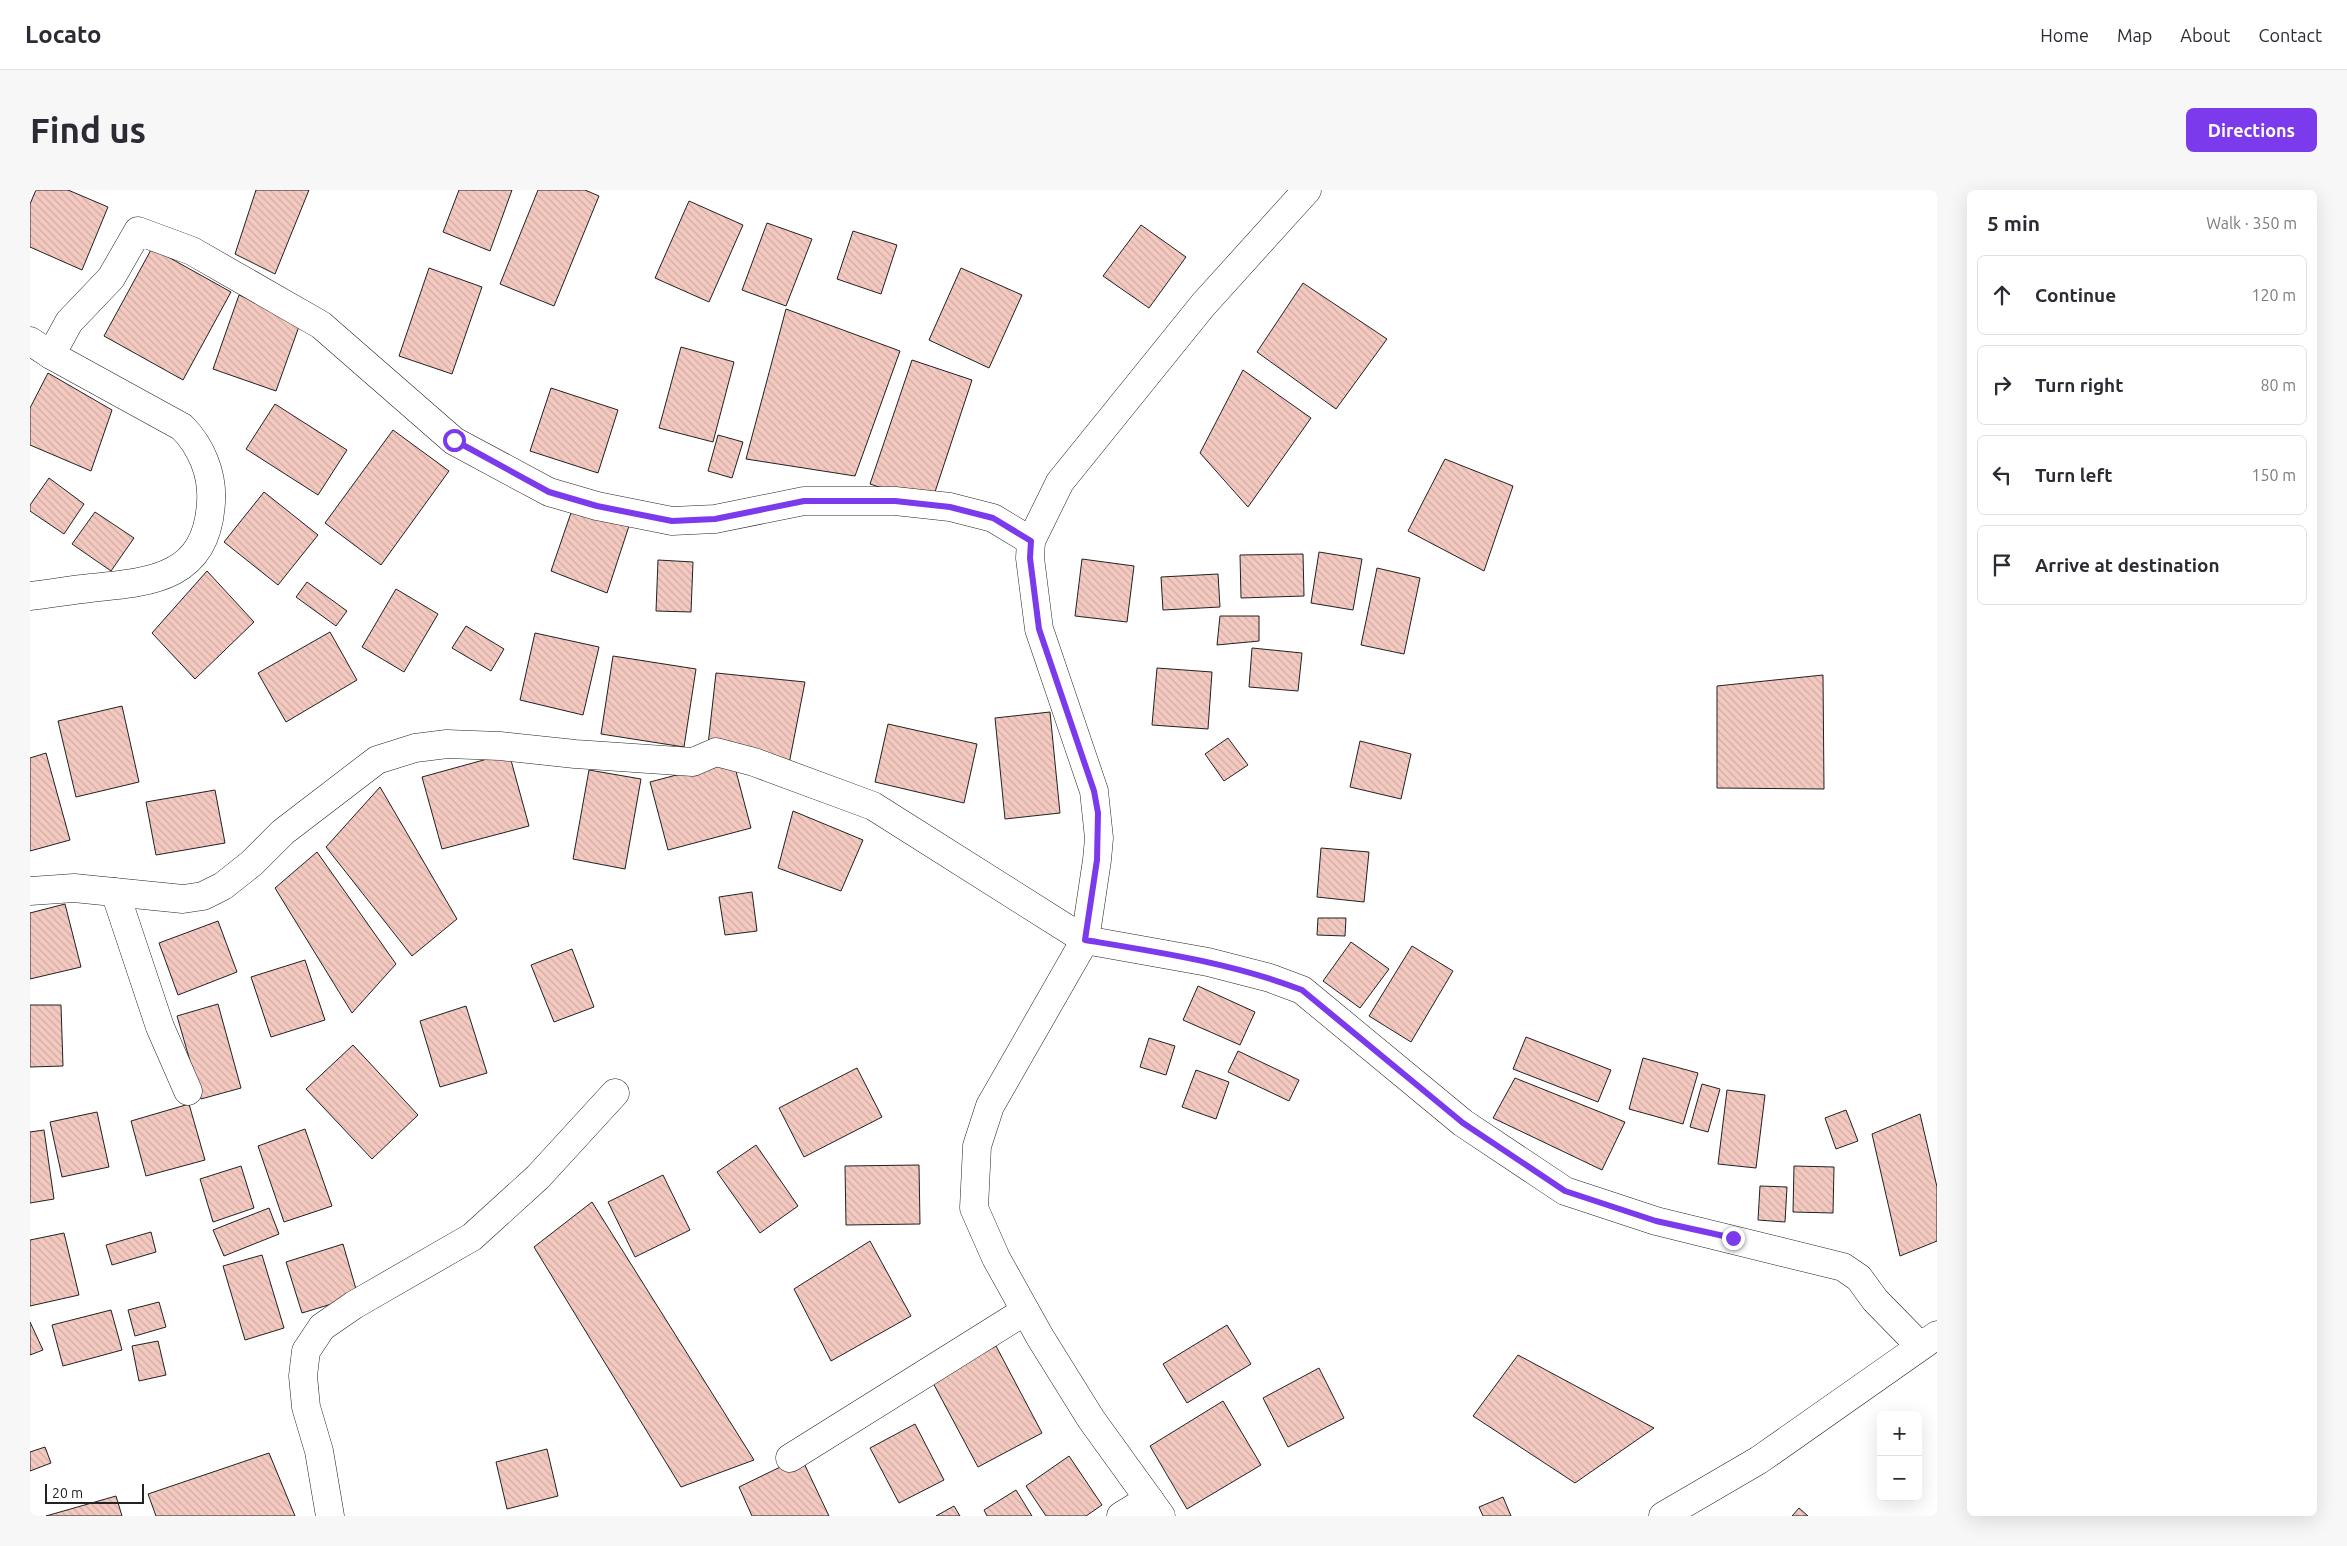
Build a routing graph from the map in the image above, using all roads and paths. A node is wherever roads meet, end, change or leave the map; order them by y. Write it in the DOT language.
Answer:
graph roads {
  1 [pos="1307,190"];
  2 [pos="40,348"];
  3 [pos="1031,541"];
  4 [pos="30,596"];
  5 [pos="30,891"];
  6 [pos="115,892"];
  7 [pos="1085,940"];
  8 [pos="188,1091"];
  9 [pos="615,1093"];
  10 [pos="1025,1311"];
  11 [pos="1928,1340"];
  12 [pos="790,1458"];
  13 [pos="1155,1508"];
  14 [pos="330,1516"];
  15 [pos="1121,1516"];
  16 [pos="1663,1516"];
  1 -- 3 [label="street"];
  2 -- 3 [label="street"];
  2 -- 4 [label="street"];
  3 -- 7 [label="street"];
  5 -- 6 [label="street"];
  6 -- 7 [label="street"];
  6 -- 8 [label="street"];
  7 -- 10 [label="street"];
  7 -- 11 [label="street"];
  9 -- 14 [label="street"];
  10 -- 12 [label="street"];
  10 -- 13 [label="street"];
  11 -- 16 [label="street"];
  13 -- 15 [label="street"];
}
